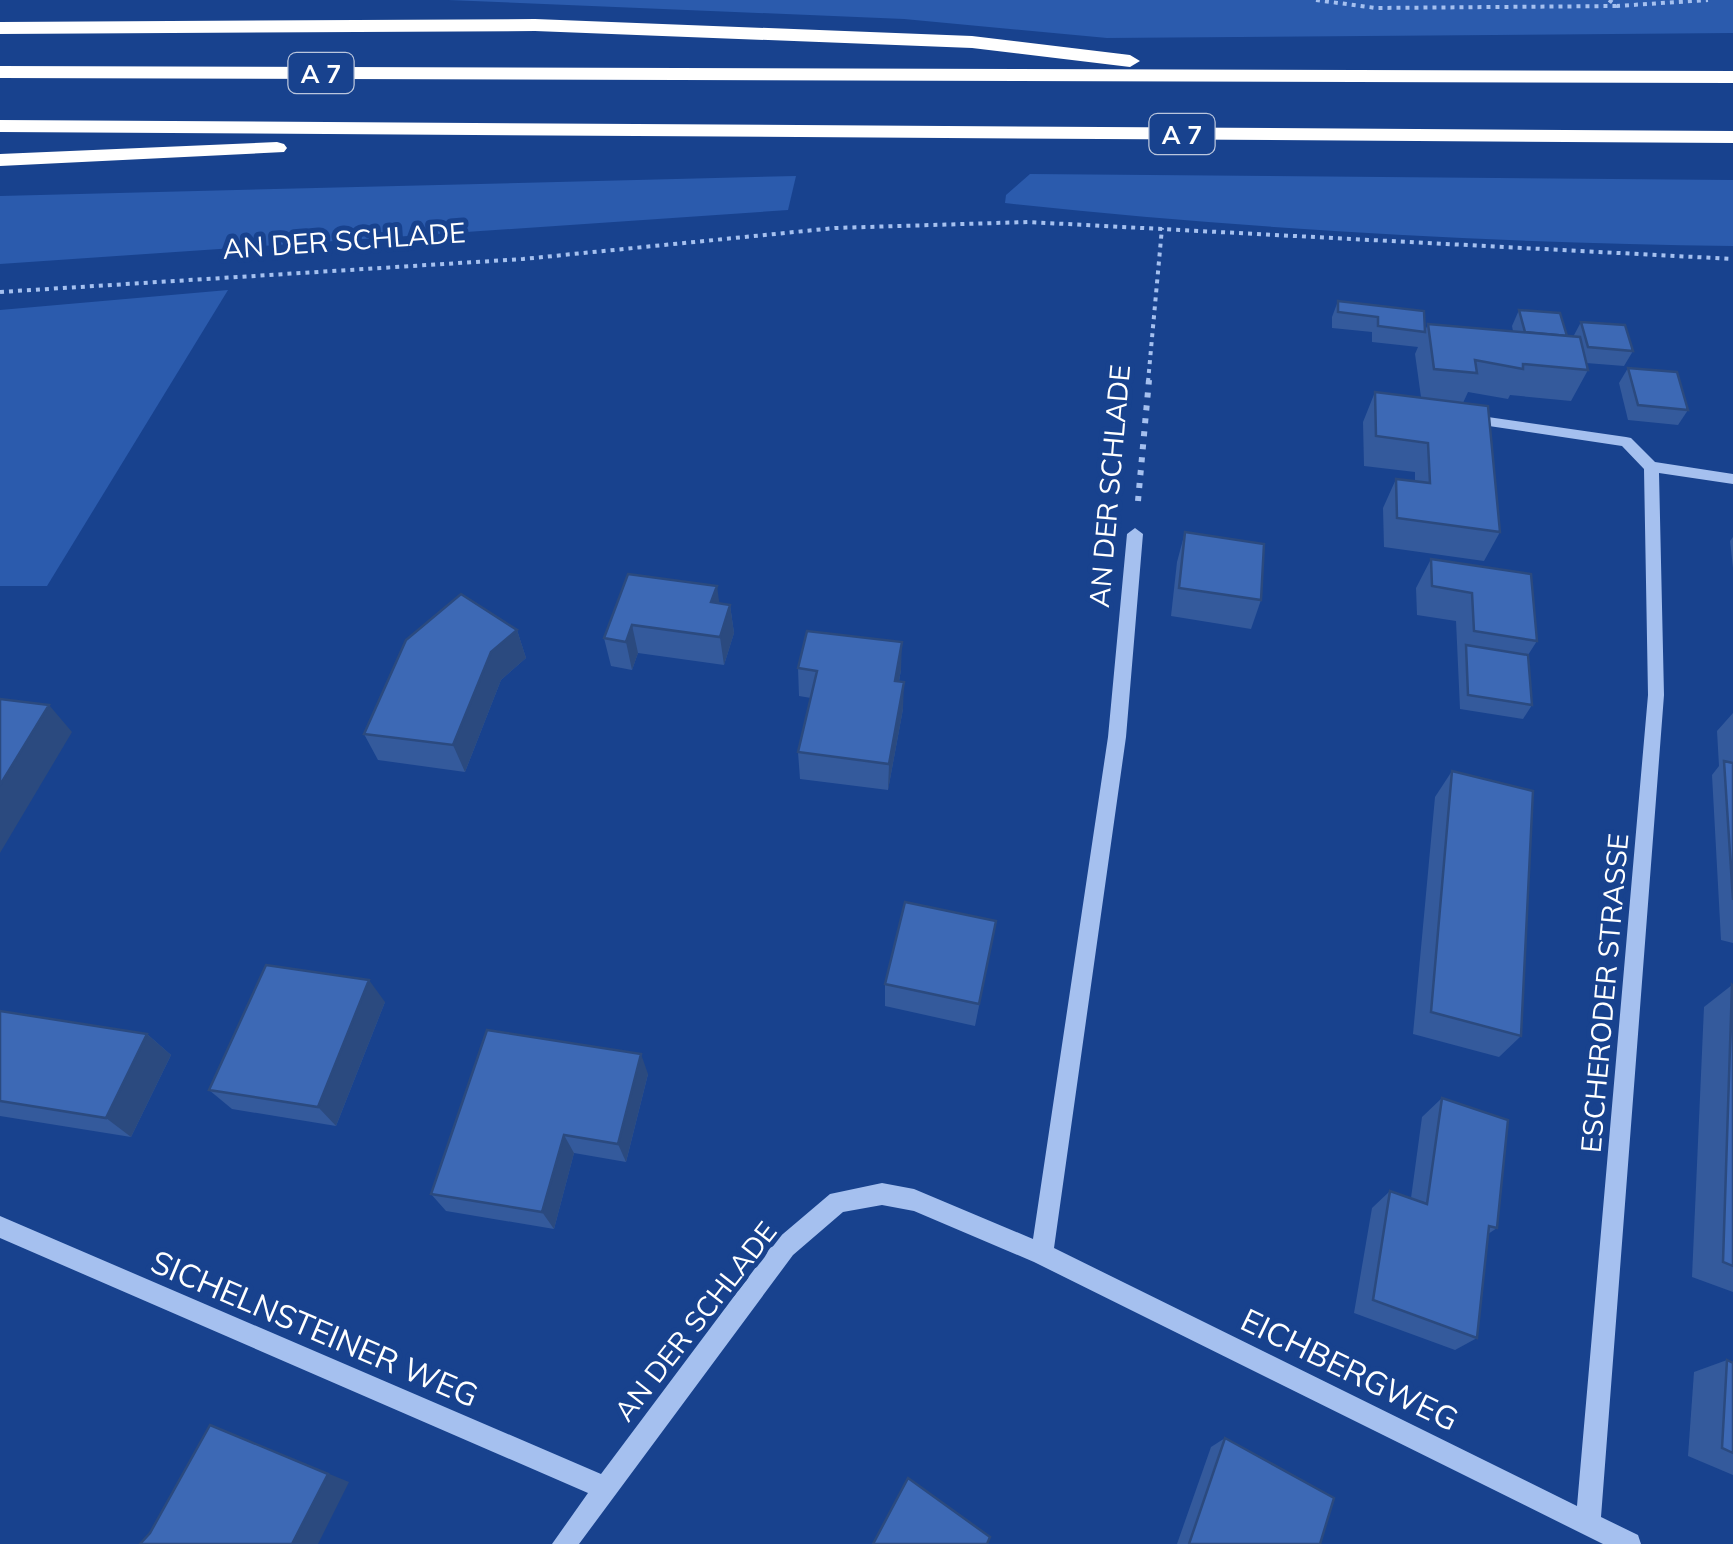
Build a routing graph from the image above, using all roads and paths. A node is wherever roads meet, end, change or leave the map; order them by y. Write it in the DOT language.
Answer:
graph roads {
  1 [pos="1316,0"];
  2 [pos="1609,0"];
  3 [pos="1708,0"];
  4 [pos="1617,6"];
  5 [pos="0,25"];
  6 [pos="0,72"];
  7 [pos="1733,77"];
  8 [pos="1268,78"];
  9 [pos="0,126"];
  10 [pos="632,131"];
  11 [pos="1733,137"];
  12 [pos="0,160"];
  13 [pos="1162,228"];
  14 [pos="1733,259"];
  15 [pos="0,292"];
  16 [pos="1459,418"];
  17 [pos="1651,467"];
  18 [pos="1733,479"];
  19 [pos="1135,534"];
  20 [pos="0,1227"];
  21 [pos="1042,1254"];
  22 [pos="605,1488"];
  23 [pos="1588,1523"];
  24 [pos="564,1544"];
  25 [pos="1629,1544"];
  1 -- 4 [label="path"];
  2 -- 4 [label="path"];
  3 -- 4 [label="path"];
  5 -- 8 [label="highway"];
  6 -- 8 [label="highway, A 7"];
  7 -- 8 [label="highway, A 7"];
  9 -- 10 [label="highway, A 7"];
  10 -- 11 [label="highway, A 7"];
  10 -- 12 [label="highway"];
  13 -- 14 [label="path"];
  13 -- 15 [label="path, AN DER SCHLADE"];
  13 -- 19 [label="path, AN DER SCHLADE"];
  16 -- 17 [label="street"];
  17 -- 18 [label="street"];
  17 -- 23 [label="street, ESCHERODER STRASSE"];
  19 -- 21 [label="street, AN DER SCHLADE"];
  20 -- 22 [label="street, SICHELNSTEINER WEG"];
  21 -- 22 [label="street, AN DER SCHLADE"];
  21 -- 23 [label="street, EICHBERGWEG"];
  22 -- 24 [label="street, AN DER SCHLADE"];
  23 -- 25 [label="street, EICHBERGWEG"];
}
